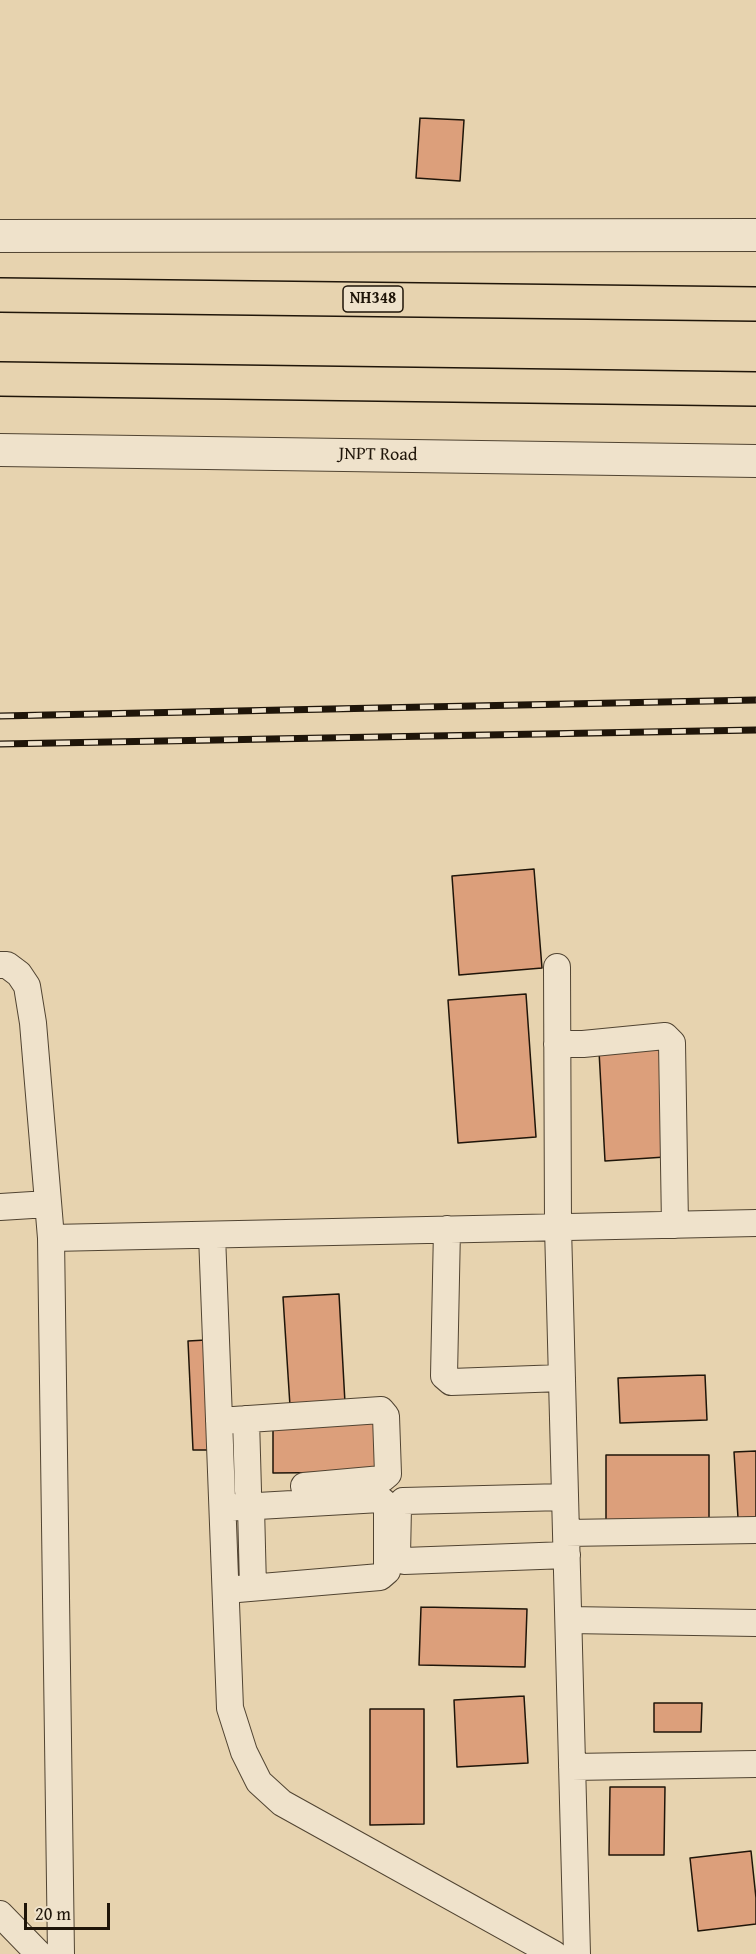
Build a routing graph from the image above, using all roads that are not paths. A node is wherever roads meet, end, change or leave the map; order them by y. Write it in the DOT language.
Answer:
graph roads {
  1 [pos="756,235"];
  2 [pos="0,236"];
  3 [pos="0,295"];
  4 [pos="756,304"];
  5 [pos="0,379"];
  6 [pos="756,389"];
  7 [pos="0,450"];
  8 [pos="756,461"];
  9 [pos="0,965"];
  10 [pos="557,967"];
  11 [pos="557,1044"];
  12 [pos="48,1204"];
  13 [pos="0,1207"];
  14 [pos="756,1223"];
  15 [pos="675,1225"];
  16 [pos="558,1227"];
  17 [pos="447,1229"];
  18 [pos="212,1235"];
  19 [pos="51,1239"];
  20 [pos="562,1378"];
  21 [pos="246,1419"];
  22 [pos="219,1421"];
  23 [pos="565,1497"];
  24 [pos="249,1499"];
  25 [pos="222,1501"];
  26 [pos="756,1530"];
  27 [pos="566,1544"];
  28 [pos="253,1587"];
  29 [pos="226,1590"];
  30 [pos="569,1620"];
  31 [pos="756,1623"];
  32 [pos="756,1764"];
  33 [pos="572,1767"];
  34 [pos="0,1914"];
  35 [pos="39,1954"];
  36 [pos="61,1954"];
  37 [pos="554,1954"];
  38 [pos="577,1954"];
  1 -- 2 [label="street"];
  3 -- 4 [label="highway, NH348"];
  5 -- 6 [label="highway"];
  7 -- 8 [label="street, JNPT Road"];
  9 -- 12 [label="street"];
  10 -- 11 [label="street"];
  11 -- 15 [label="street"];
  11 -- 16 [label="street"];
  12 -- 13 [label="street"];
  12 -- 19 [label="street"];
  14 -- 15 [label="street"];
  15 -- 16 [label="street"];
  16 -- 17 [label="street"];
  16 -- 20 [label="street"];
  17 -- 18 [label="street"];
  17 -- 20 [label="street"];
  18 -- 19 [label="street"];
  18 -- 22 [label="street"];
  19 -- 36 [label="street"];
  20 -- 23 [label="street"];
  21 -- 22 [label="street"];
  21 -- 24 [label="street"];
  21 -- 24 [label="street"];
  22 -- 25 [label="street"];
  23 -- 27 [label="street"];
  23 -- 27 [label="street"];
  24 -- 25 [label="street"];
  24 -- 28 [label="street"];
  24 -- 28 [label="street"];
  25 -- 29 [label="street"];
  26 -- 27 [label="street"];
  27 -- 30 [label="street"];
  28 -- 29 [label="street"];
  29 -- 37 [label="street"];
  30 -- 31 [label="street"];
  30 -- 33 [label="street"];
  32 -- 33 [label="street"];
  33 -- 38 [label="street"];
  34 -- 35 [label="street"];
}
